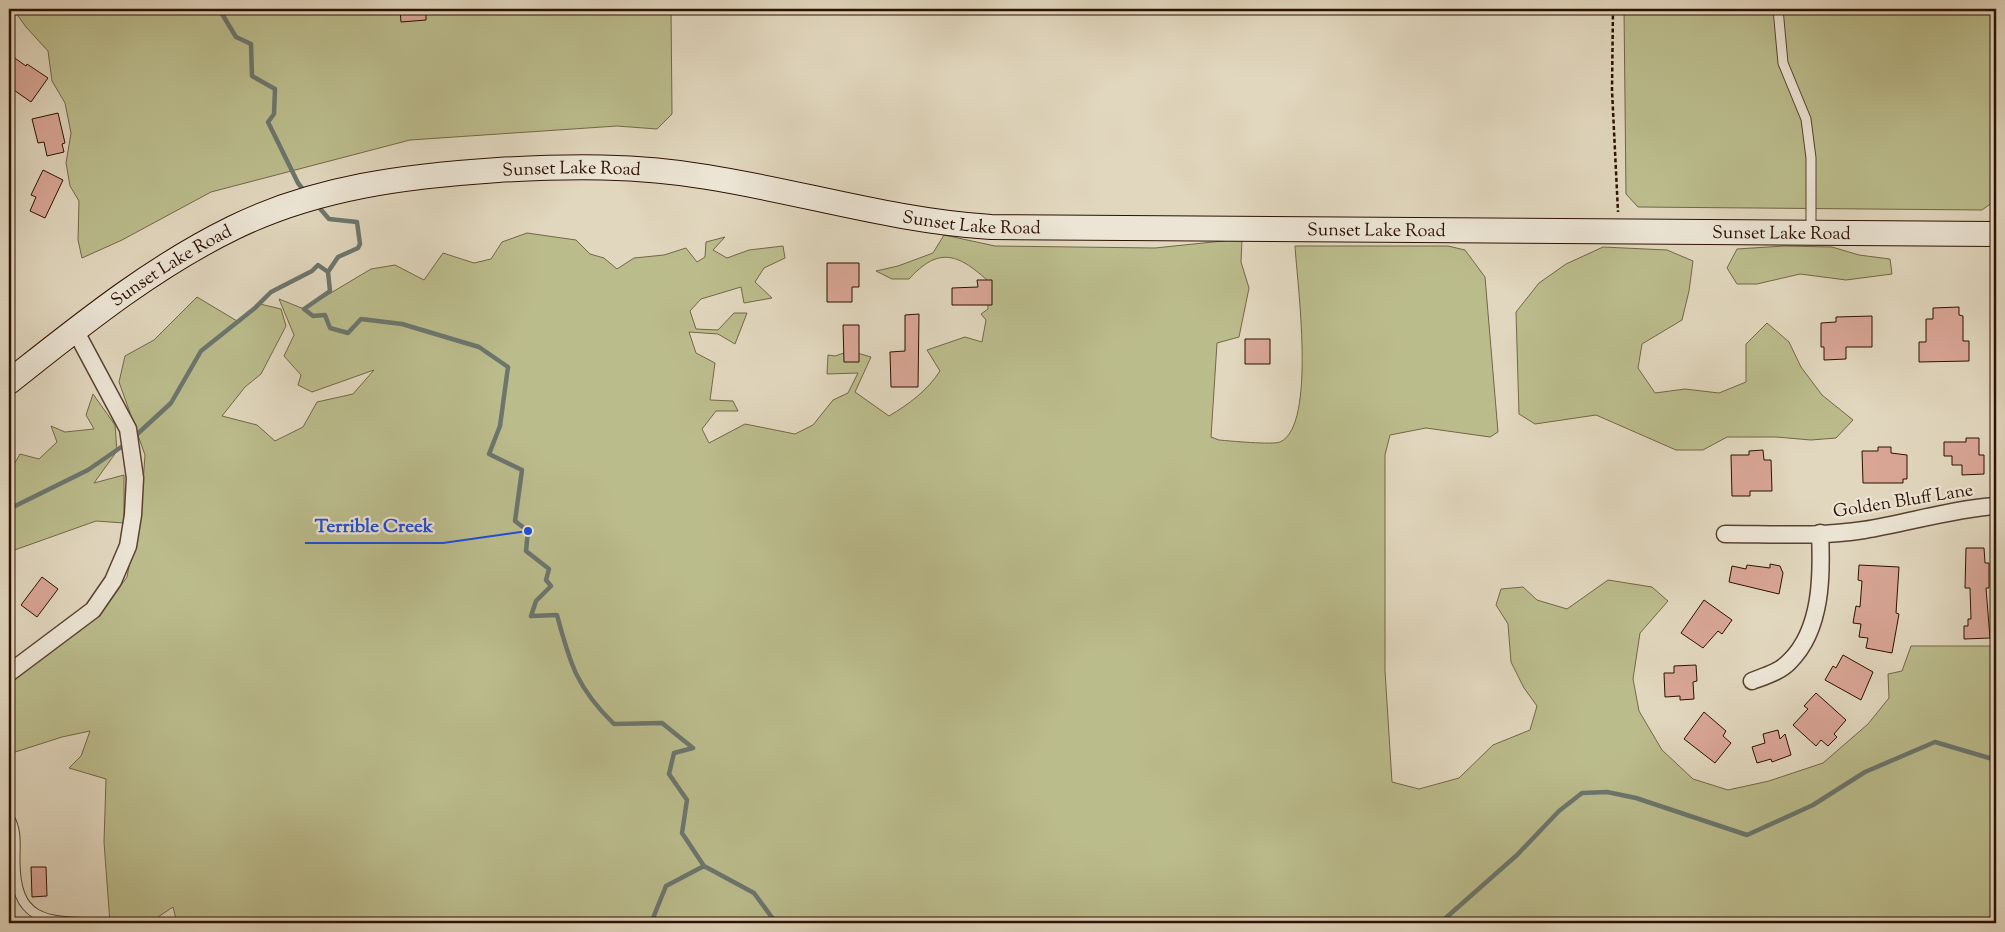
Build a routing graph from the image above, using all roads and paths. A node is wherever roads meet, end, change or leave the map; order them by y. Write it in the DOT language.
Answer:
graph roads {
  1 [pos="1613,9"];
  2 [pos="1778,9"];
  3 [pos="1619,230"];
  4 [pos="1811,232"];
  5 [pos="1996,234"];
  6 [pos="75,330"];
  7 [pos="9,382"];
  8 [pos="1996,506"];
  9 [pos="1820,533"];
  10 [pos="1725,534"];
  11 [pos="9,673"];
  12 [pos="1752,681"];
  13 [pos="9,817"];
  14 [pos="102,923"];
  1 -- 3 [label="path"];
  2 -- 4 [label="lane"];
  3 -- 4 [label="main road, Sunset Lake Road"];
  3 -- 6 [label="main road, Sunset Lake Road"];
  4 -- 5 [label="main road, Sunset Lake Road"];
  6 -- 7 [label="main road, Sunset Lake Road"];
  6 -- 11 [label="street"];
  8 -- 9 [label="street, Golden Bluff Lane"];
  9 -- 10 [label="street, Golden Bluff Lane"];
  9 -- 12 [label="street"];
  13 -- 14 [label="lane"];
}
